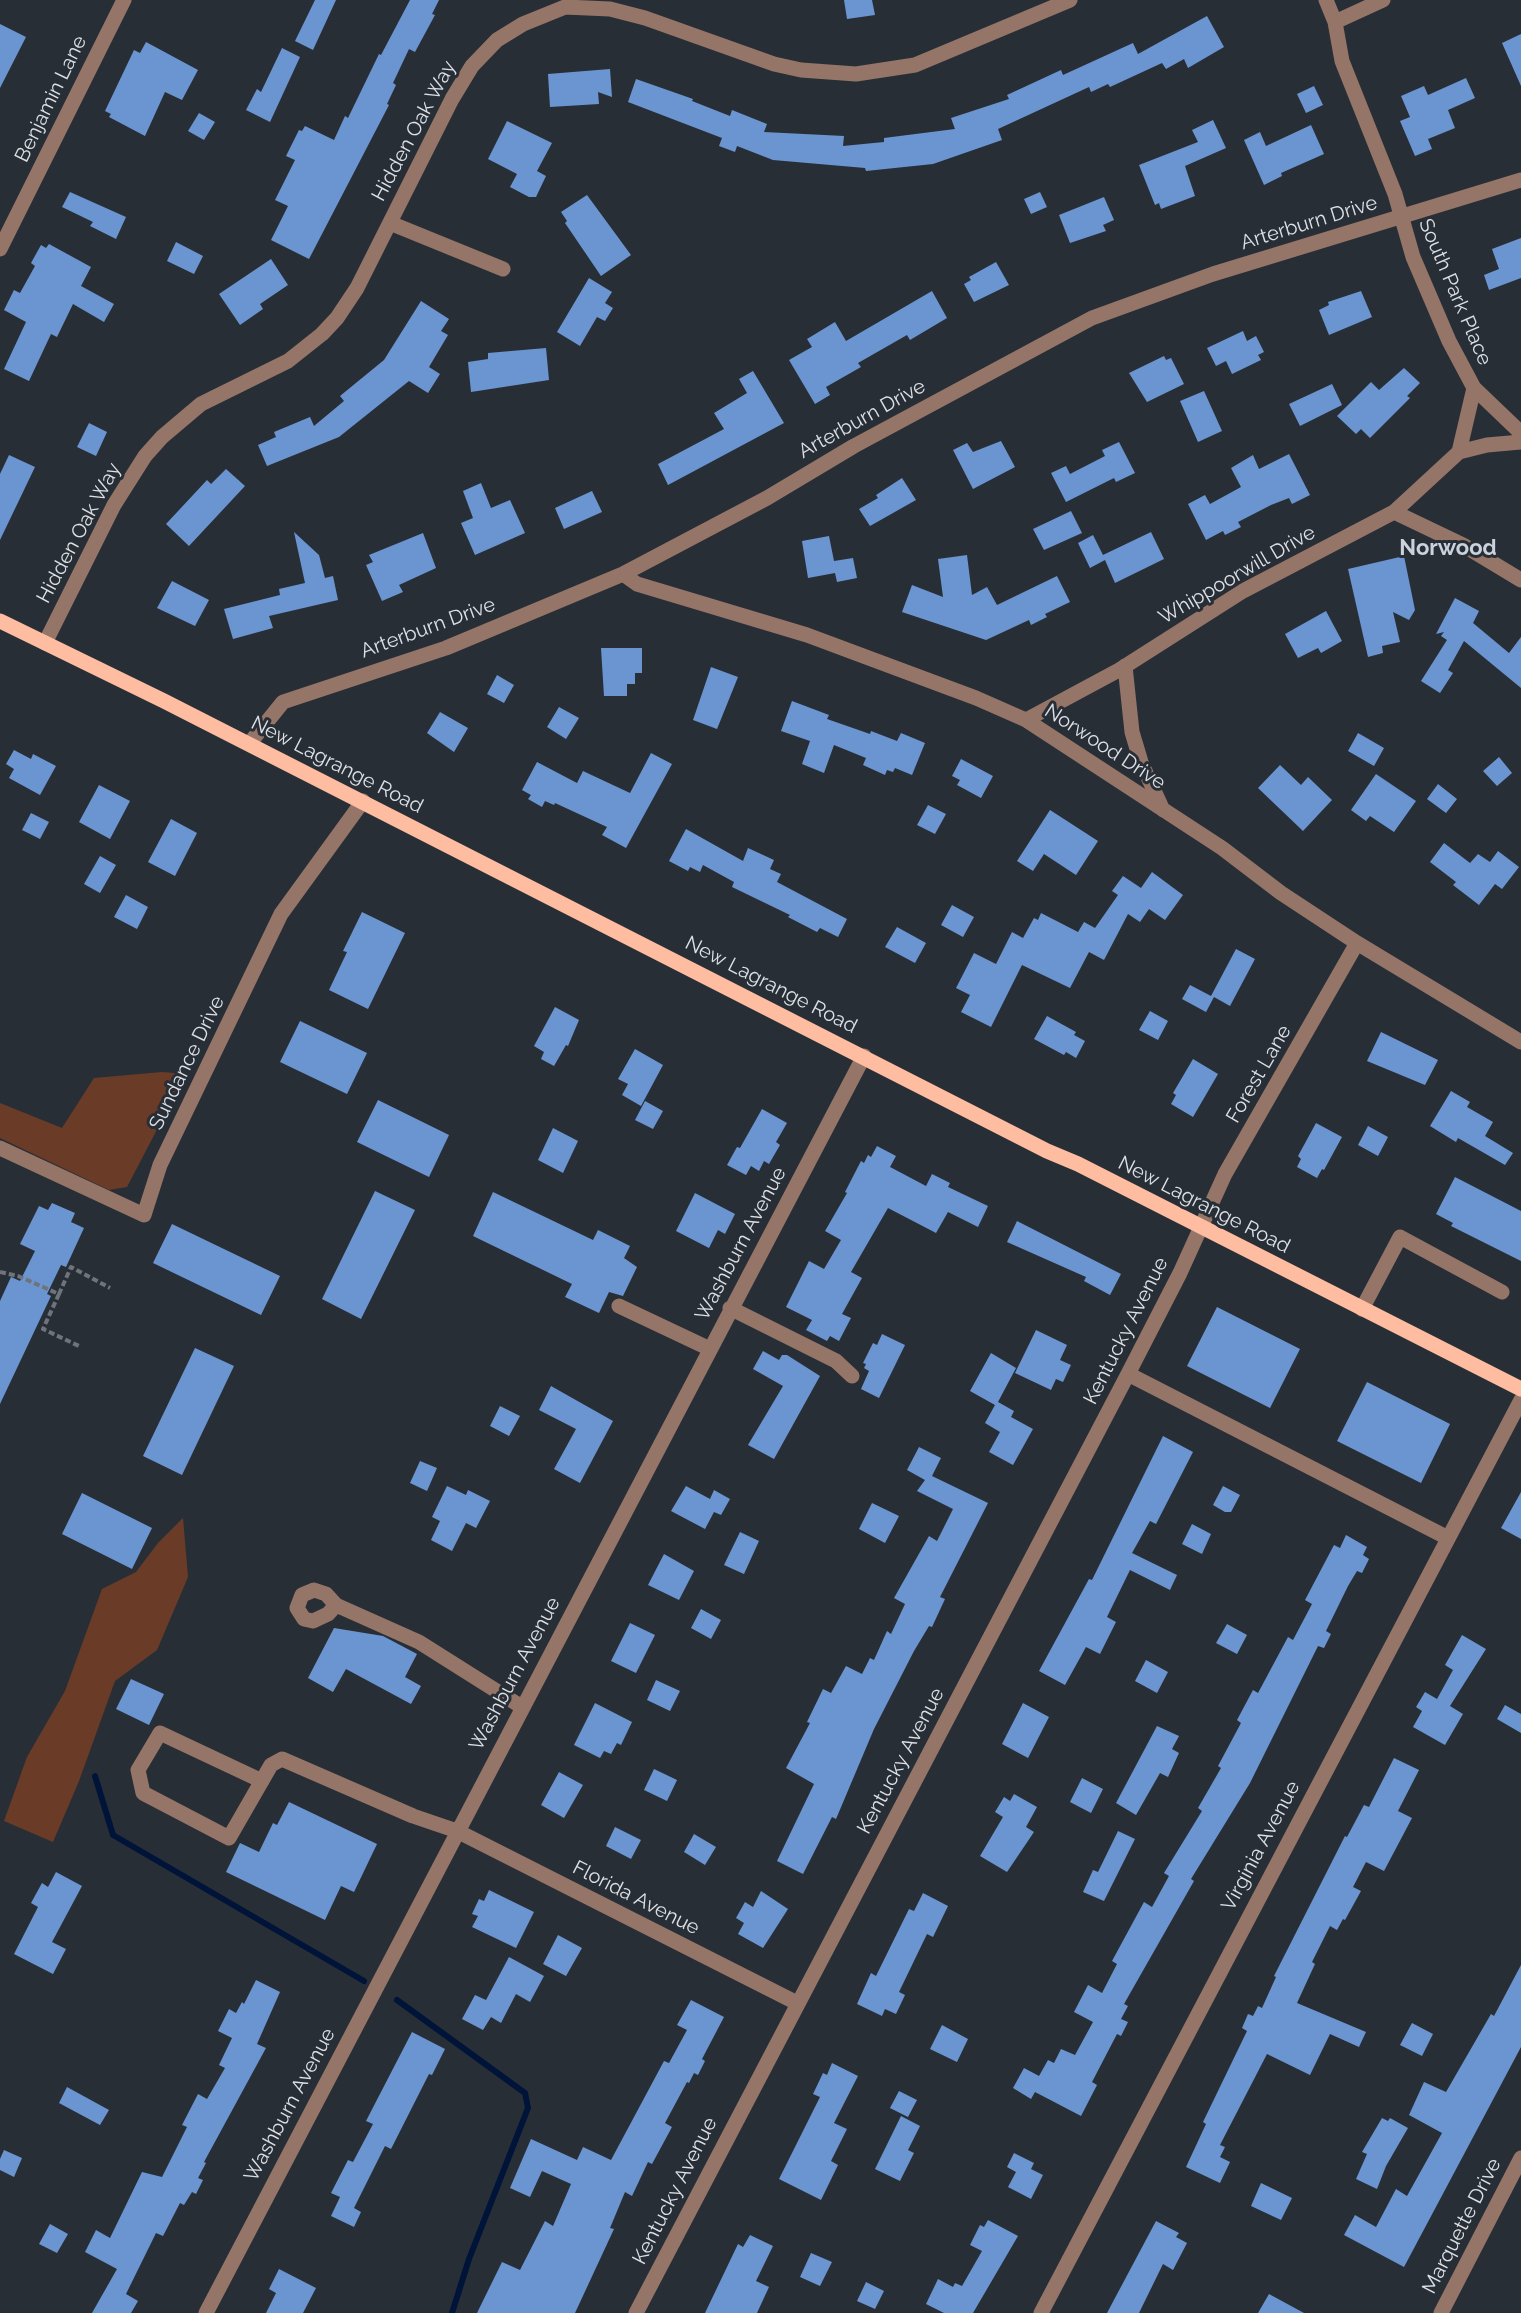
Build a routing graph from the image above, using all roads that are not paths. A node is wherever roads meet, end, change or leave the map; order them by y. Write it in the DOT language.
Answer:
graph roads {
  1 [pos="124,0"];
  2 [pos="1070,0"];
  3 [pos="1326,0"];
  4 [pos="1383,0"];
  5 [pos="564,4"];
  6 [pos="1335,22"];
  7 [pos="1521,180"];
  8 [pos="1401,218"];
  9 [pos="390,223"];
  10 [pos="1,245"];
  11 [pos="503,269"];
  12 [pos="1474,388"];
  13 [pos="1521,434"];
  14 [pos="1521,442"];
  15 [pos="1459,452"];
  16 [pos="1394,512"];
  17 [pos="623,574"];
  18 [pos="1521,580"];
  19 [pos="0,621"];
  20 [pos="45,643"];
  21 [pos="1125,666"];
  22 [pos="1026,720"];
  23 [pos="249,744"];
  24 [pos="363,801"];
  25 [pos="1163,810"];
  26 [pos="1357,943"];
  27 [pos="1521,1042"];
  28 [pos="864,1056"];
  29 [pos="0,1148"];
  30 [pos="1200,1227"];
  31 [pos="1502,1292"];
  32 [pos="619,1306"];
  33 [pos="730,1308"];
  34 [pos="1362,1309"];
  35 [pos="710,1349"];
  36 [pos="1128,1374"];
  37 [pos="852,1376"];
  38 [pos="1521,1389"];
  39 [pos="1521,1400"];
  40 [pos="1448,1538"];
  41 [pos="336,1605"];
  42 [pos="522,1707"];
  43 [pos="262,1781"];
  44 [pos="457,1831"];
  45 [pos="797,2002"];
  46 [pos="1521,2158"];
  47 [pos="206,2313"];
  48 [pos="636,2313"];
  49 [pos="1041,2313"];
  50 [pos="1441,2313"];
  1 -- 10 [label="street, Benjamin Lane"];
  2 -- 5 [label="street, Hidden Oak Way"];
  3 -- 6 [label="street"];
  4 -- 6 [label="street"];
  5 -- 9 [label="street, Hidden Oak Way"];
  6 -- 8 [label="street"];
  7 -- 8 [label="street, Arterburn Drive"];
  8 -- 12 [label="street, South Park Place"];
  8 -- 17 [label="street, Arterburn Drive"];
  9 -- 11 [label="street"];
  9 -- 20 [label="street, Hidden Oak Way"];
  12 -- 13 [label="street, South Park Place"];
  12 -- 15 [label="street"];
  14 -- 15 [label="street, Whippoorwill Drive"];
  15 -- 16 [label="street, Whippoorwill Drive"];
  16 -- 18 [label="street"];
  16 -- 21 [label="street, Whippoorwill Drive"];
  17 -- 22 [label="street, Norwood Drive"];
  17 -- 23 [label="street, Arterburn Drive"];
  19 -- 20 [label="main road, New Lagrange Road"];
  20 -- 23 [label="main road, New Lagrange Road"];
  21 -- 22 [label="street, Whippoorwill Drive"];
  21 -- 25 [label="street"];
  22 -- 25 [label="street, Norwood Drive"];
  23 -- 24 [label="main road, New Lagrange Road"];
  24 -- 28 [label="main road, New Lagrange Road"];
  24 -- 29 [label="street, Sundance Drive"];
  25 -- 26 [label="street, Norwood Drive"];
  26 -- 27 [label="street, Norwood Drive"];
  26 -- 30 [label="street, Forest Lane"];
  28 -- 30 [label="main road, New Lagrange Road"];
  28 -- 33 [label="street, Washburn Avenue"];
  30 -- 34 [label="main road, New Lagrange Road"];
  30 -- 36 [label="street, Kentucky Avenue"];
  31 -- 34 [label="street"];
  32 -- 35 [label="street"];
  33 -- 35 [label="street, Washburn Avenue"];
  33 -- 37 [label="street"];
  34 -- 38 [label="main road, New Lagrange Road"];
  35 -- 42 [label="street, Washburn Avenue"];
  36 -- 40 [label="street"];
  36 -- 45 [label="street, Kentucky Avenue"];
  39 -- 40 [label="street, Virginia Avenue"];
  40 -- 49 [label="street, Virginia Avenue"];
  41 -- 42 [label="street"];
  42 -- 44 [label="street, Washburn Avenue"];
  43 -- 43 [label="street"];
  43 -- 44 [label="street, Florida Avenue"];
  44 -- 45 [label="street, Florida Avenue"];
  44 -- 47 [label="street, Washburn Avenue"];
  45 -- 48 [label="street, Kentucky Avenue"];
  46 -- 50 [label="street, Marquette Drive"];
}
